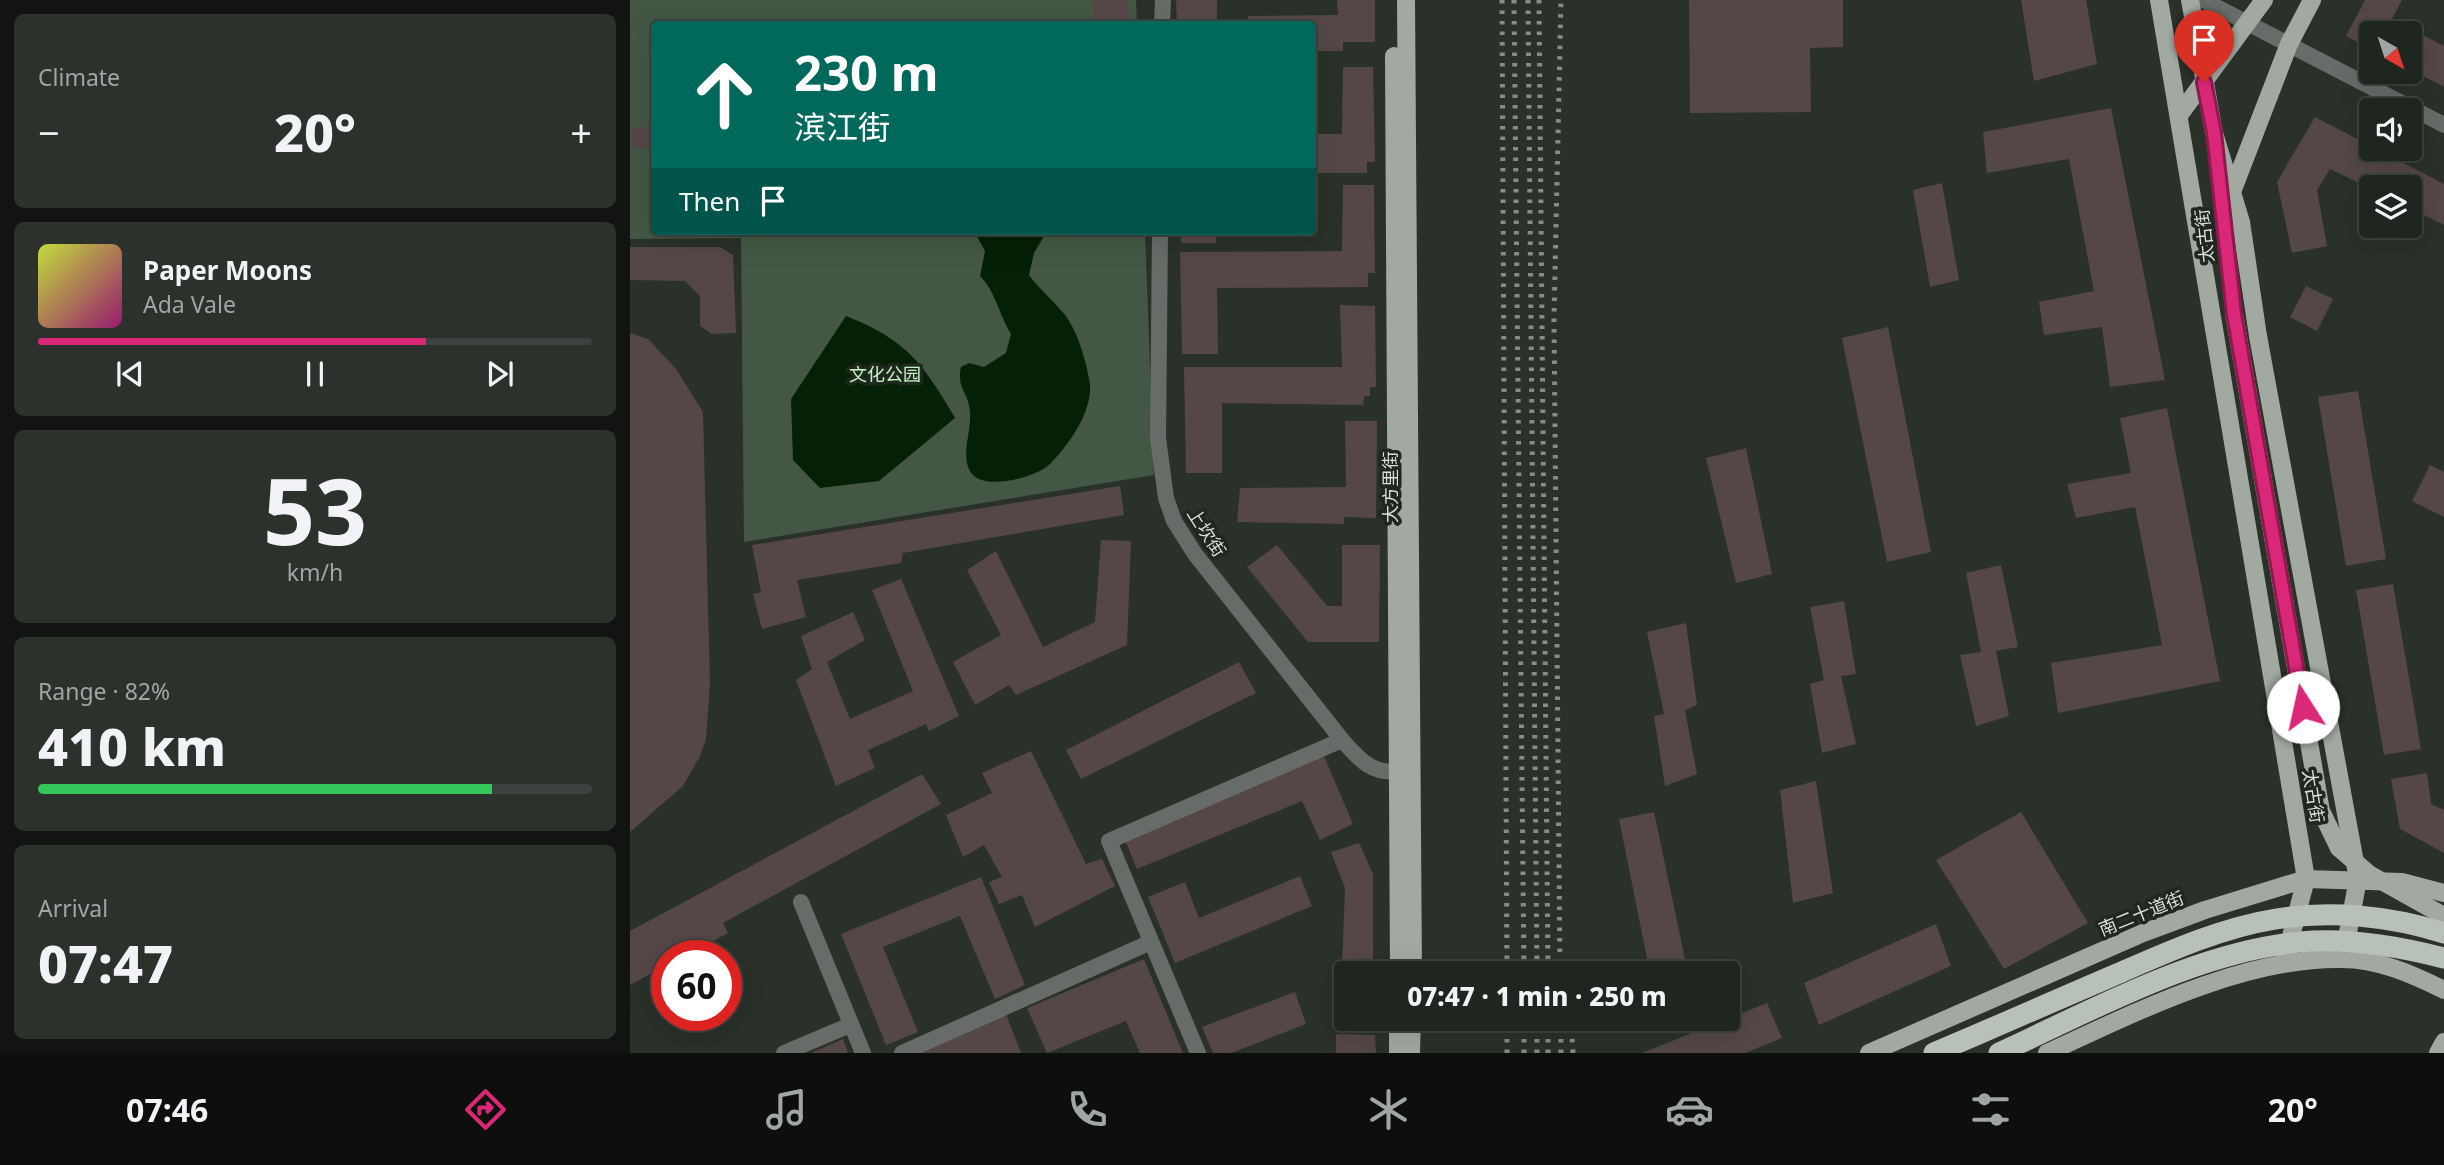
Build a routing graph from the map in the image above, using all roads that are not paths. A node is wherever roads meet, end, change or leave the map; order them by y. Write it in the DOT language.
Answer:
graph roads {
  1 [pos="1163,0"];
  2 [pos="1394,0"];
  3 [pos="1406,0"];
  4 [pos="2159,0"];
  5 [pos="2190,0"];
  6 [pos="2203,0"];
  7 [pos="2264,0"];
  8 [pos="2312,0"];
  9 [pos="1162,21"];
  10 [pos="2248,23"];
  11 [pos="2290,44"];
  12 [pos="2204,82"];
  13 [pos="2180,114"];
  14 [pos="2444,125"];
  15 [pos="2214,133"];
  16 [pos="2232,192"];
  17 [pos="1160,235"];
  18 [pos="2234,314"];
  19 [pos="1342,740"];
  20 [pos="1399,771"];
  21 [pos="2306,879"];
  22 [pos="2358,879"];
  23 [pos="2380,880"];
  24 [pos="2444,893"];
  25 [pos="801,902"];
  26 [pos="2444,916"];
  27 [pos="2444,933"];
  28 [pos="1151,942"];
  29 [pos="2444,958"];
  30 [pos="2343,959"];
  31 [pos="1399,961"];
  32 [pos="1413,961"];
  33 [pos="2284,963"];
  34 [pos="2444,990"];
  35 [pos="850,1025"];
  36 [pos="1398,1031"];
  37 [pos="1412,1031"];
  38 [pos="2444,1042"];
  39 [pos="783,1053"];
  40 [pos="863,1053"];
  41 [pos="902,1053"];
  42 [pos="1198,1053"];
  43 [pos="1398,1053"];
  44 [pos="1411,1053"];
  45 [pos="1869,1053"];
  46 [pos="1934,1053"];
  47 [pos="1999,1053"];
  48 [pos="2047,1053"];
  49 [pos="2438,1053"];
  1 -- 9 [label="street"];
  2 -- 20 [label="main road, 大方里街"];
  3 -- 32 [label="main road, 大方里街"];
  4 -- 13 [label="main road, 太古街"];
  5 -- 12 [label="main road"];
  6 -- 10 [label="street"];
  7 -- 10 [label="main road"];
  8 -- 11 [label="main road, 太古街"];
  10 -- 11 [label="street"];
  10 -- 12 [label="main road"];
  11 -- 14 [label="street"];
  11 -- 16 [label="main road, 太古街"];
  12 -- 13 [label="main road"];
  12 -- 15 [label="main road"];
  13 -- 21 [label="main road, 太古街"];
  15 -- 16 [label="main road, 太古街"];
  15 -- 18 [label="street, 太古街"];
  16 -- 22 [label="main road, 太古街"];
  17 -- 19 [label="street, 上坎街"];
  18 -- 23 [label="main road, 太古街, bridge"];
  19 -- 20 [label="street, 上坎街"];
  19 -- 28 [label="street"];
  20 -- 31 [label="main road, 大方里街"];
  21 -- 22 [label="main road, 南二十道街"];
  21 -- 33 [label="main road"];
  21 -- 45 [label="main road, 南二十道街"];
  22 -- 23 [label="main road, 南二十道街"];
  22 -- 30 [label="main road"];
  23 -- 24 [label="main road, 南二十道街"];
  23 -- 26 [label="main road, bridge"];
  25 -- 35 [label="street"];
  27 -- 46 [label="highway, bridge"];
  28 -- 41 [label="street"];
  28 -- 42 [label="street"];
  29 -- 47 [label="highway, bridge"];
  30 -- 33 [label="main road"];
  30 -- 34 [label="main road"];
  33 -- 48 [label="main road"];
  35 -- 39 [label="street"];
  35 -- 40 [label="street"];
  36 -- 43 [label="main road"];
  37 -- 44 [label="main road"];
  38 -- 49 [label="main road"];
}
